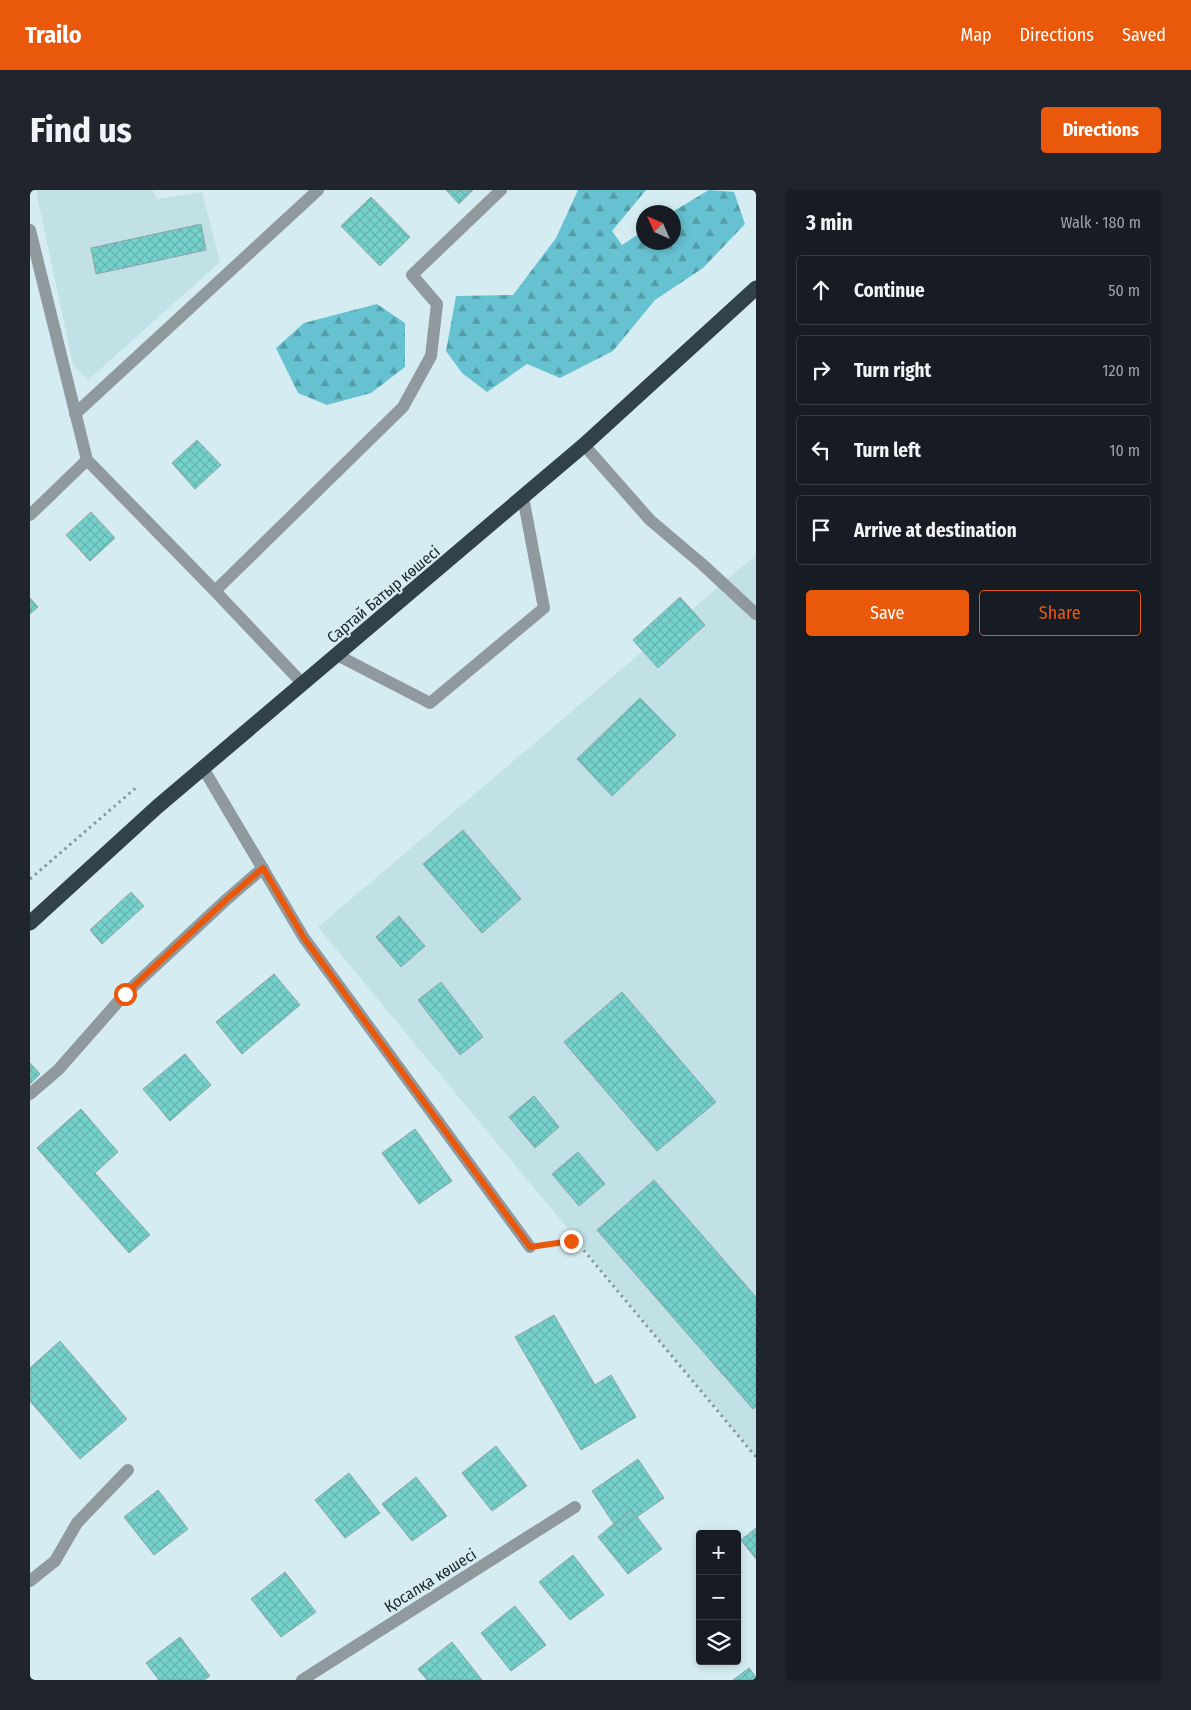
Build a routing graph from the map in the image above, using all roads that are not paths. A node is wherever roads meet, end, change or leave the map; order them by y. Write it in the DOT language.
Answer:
graph roads {
  1 [pos="318,190"];
  2 [pos="501,190"];
  3 [pos="30,230"];
  4 [pos="754,293"];
  5 [pos="75,414"];
  6 [pos="584,446"];
  7 [pos="87,460"];
  8 [pos="523,497"];
  9 [pos="33,507"];
  10 [pos="215,591"];
  11 [pos="756,614"];
  12 [pos="337,655"];
  13 [pos="303,684"];
  14 [pos="203,768"];
  15 [pos="263,868"];
  16 [pos="30,924"];
  17 [pos="30,1094"];
  18 [pos="530,1247"];
  19 [pos="128,1470"];
  20 [pos="575,1507"];
  21 [pos="30,1581"];
  22 [pos="302,1680"];
  1 -- 5 [label="street"];
  2 -- 10 [label="street"];
  3 -- 5 [label="street"];
  4 -- 6 [label="highway, Сартай Батыр көшесі"];
  5 -- 7 [label="street"];
  6 -- 8 [label="highway, Сартай Батыр көшесі"];
  6 -- 11 [label="street"];
  7 -- 9 [label="street"];
  7 -- 10 [label="street"];
  8 -- 12 [label="highway, Сартай Батыр көшесі"];
  8 -- 12 [label="street"];
  10 -- 13 [label="street"];
  12 -- 13 [label="highway, Сартай Батыр көшесі"];
  13 -- 14 [label="highway, Сартай Батыр көшесі"];
  14 -- 15 [label="street"];
  14 -- 16 [label="highway, Сартай Батыр көшесі"];
  15 -- 17 [label="street"];
  15 -- 18 [label="street"];
  19 -- 21 [label="street"];
  20 -- 22 [label="street, Қосалқа көшесі"];
}
